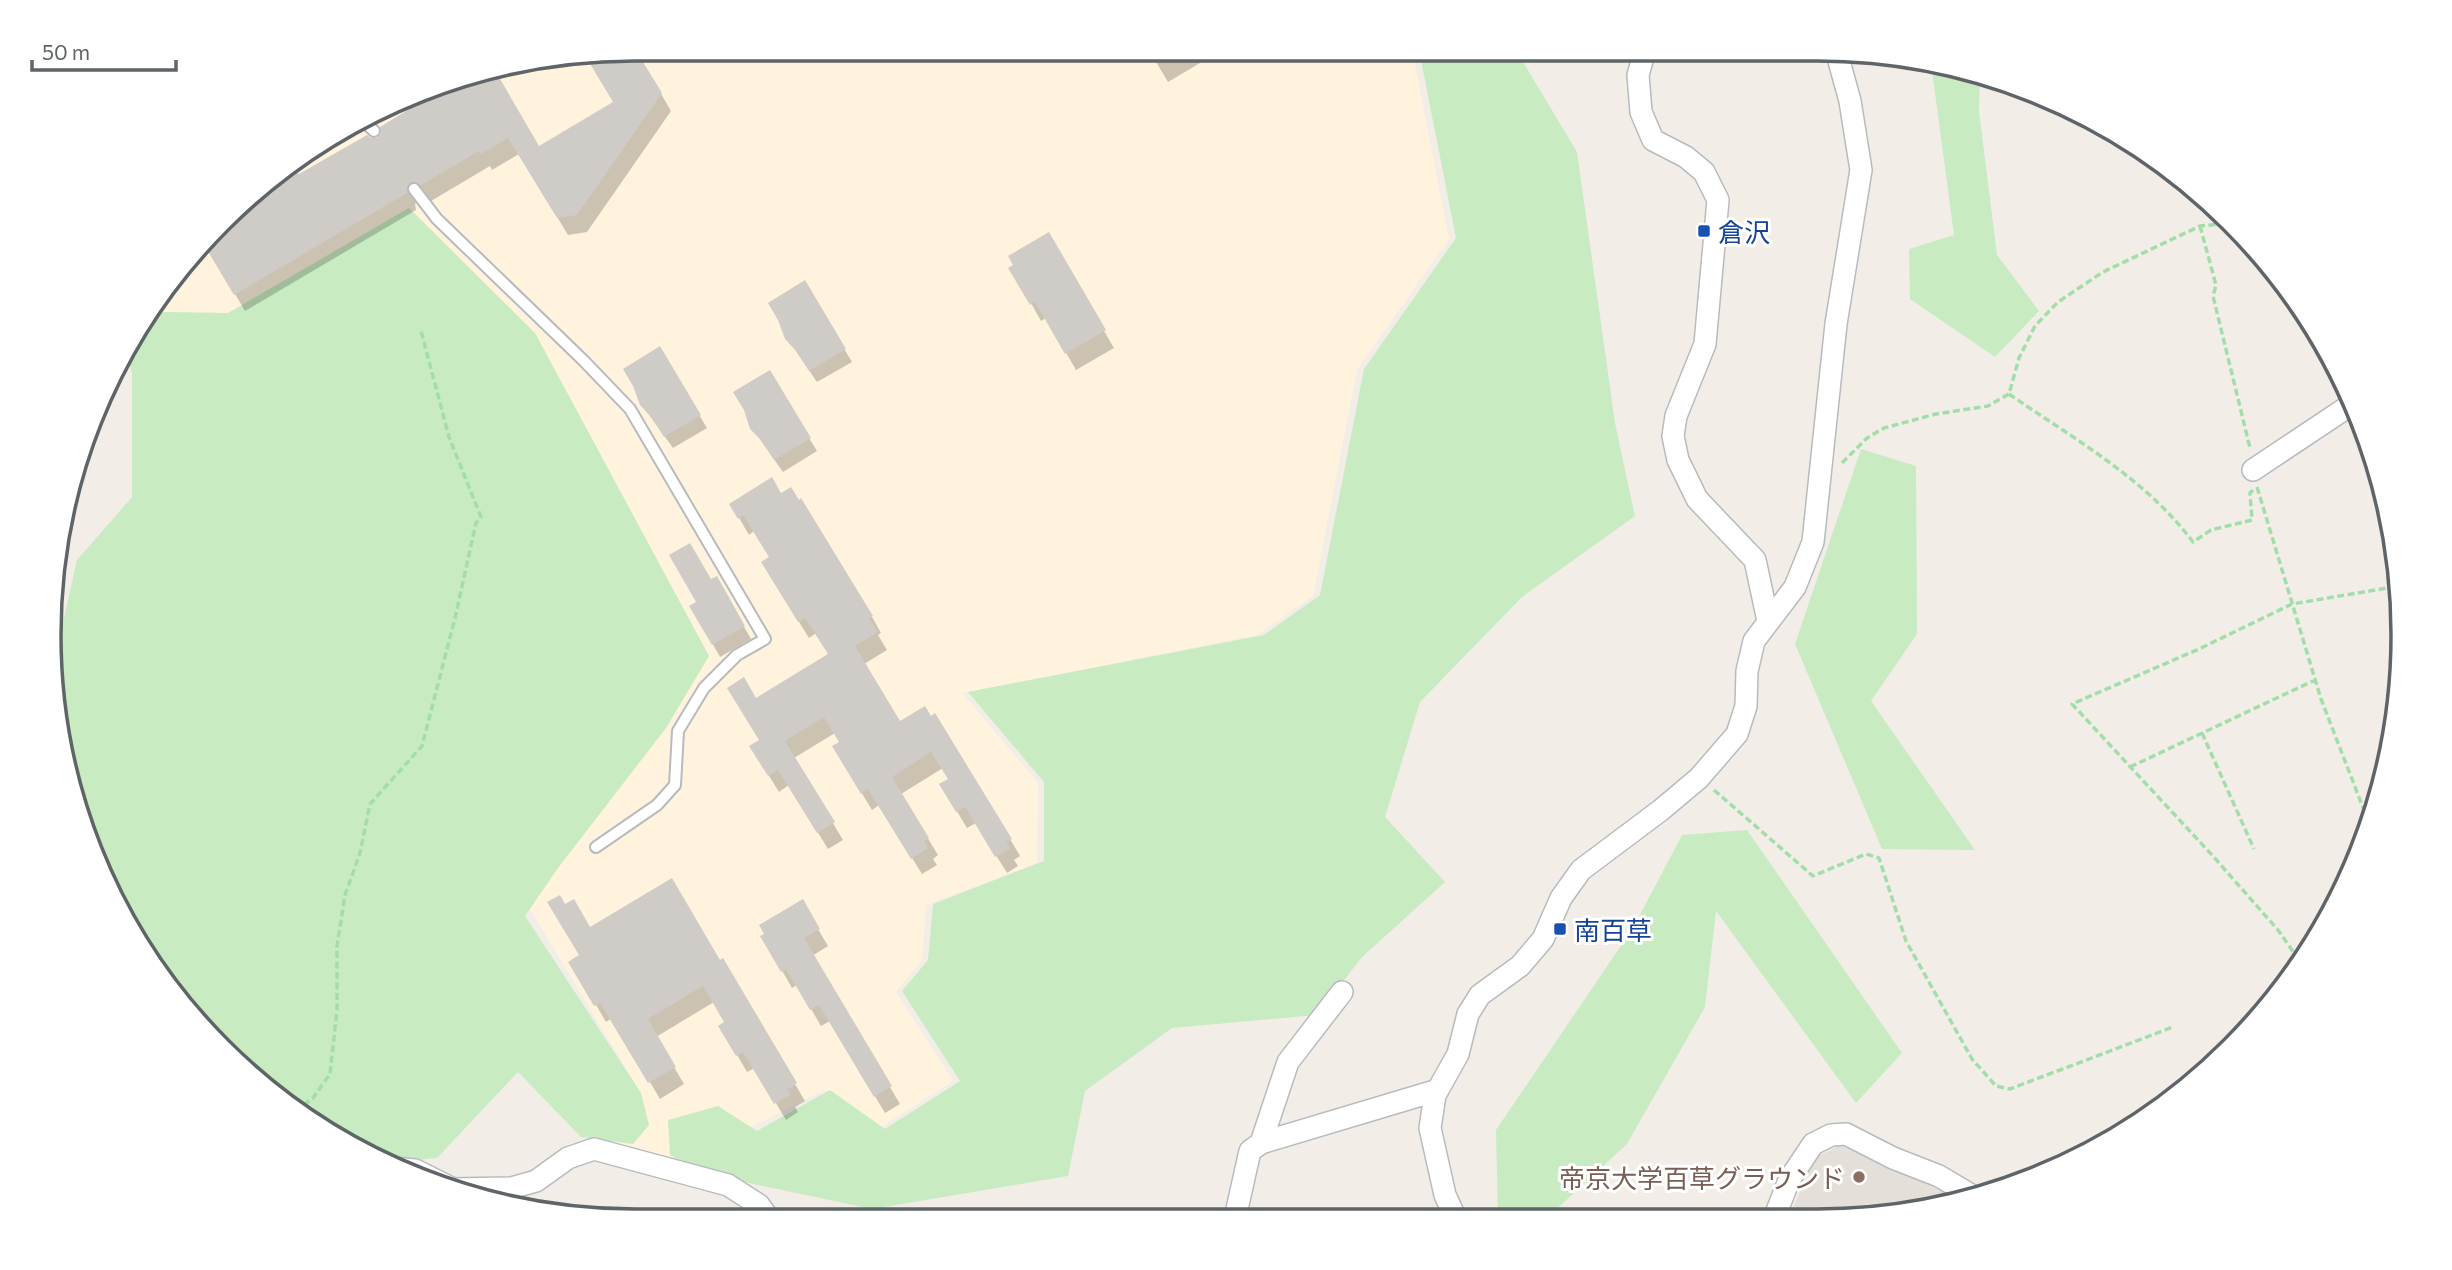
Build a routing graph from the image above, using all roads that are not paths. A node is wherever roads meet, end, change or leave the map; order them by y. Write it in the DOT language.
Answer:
graph roads {
  1 [pos="1642,61"];
  2 [pos="1839,62"];
  3 [pos="414,189"];
  4 [pos="2345,410"];
  5 [pos="2255,478"];
  6 [pos="1768,621"];
  7 [pos="596,847"];
  8 [pos="1342,992"];
  9 [pos="1438,1090"];
  10 [pos="1261,1143"];
  11 [pos="485,1188"];
  12 [pos="1962,1190"];
  13 [pos="762,1209"];
  14 [pos="1237,1209"];
  15 [pos="1451,1209"];
  16 [pos="1777,1209"];
  1 -- 6 [label="street"];
  2 -- 6 [label="street"];
  3 -- 7 [label="lane"];
  4 -- 5 [label="street"];
  6 -- 9 [label="street"];
  8 -- 10 [label="street"];
  9 -- 10 [label="street"];
  9 -- 15 [label="street"];
  10 -- 14 [label="street"];
  11 -- 13 [label="street"];
  12 -- 16 [label="street"];
}
